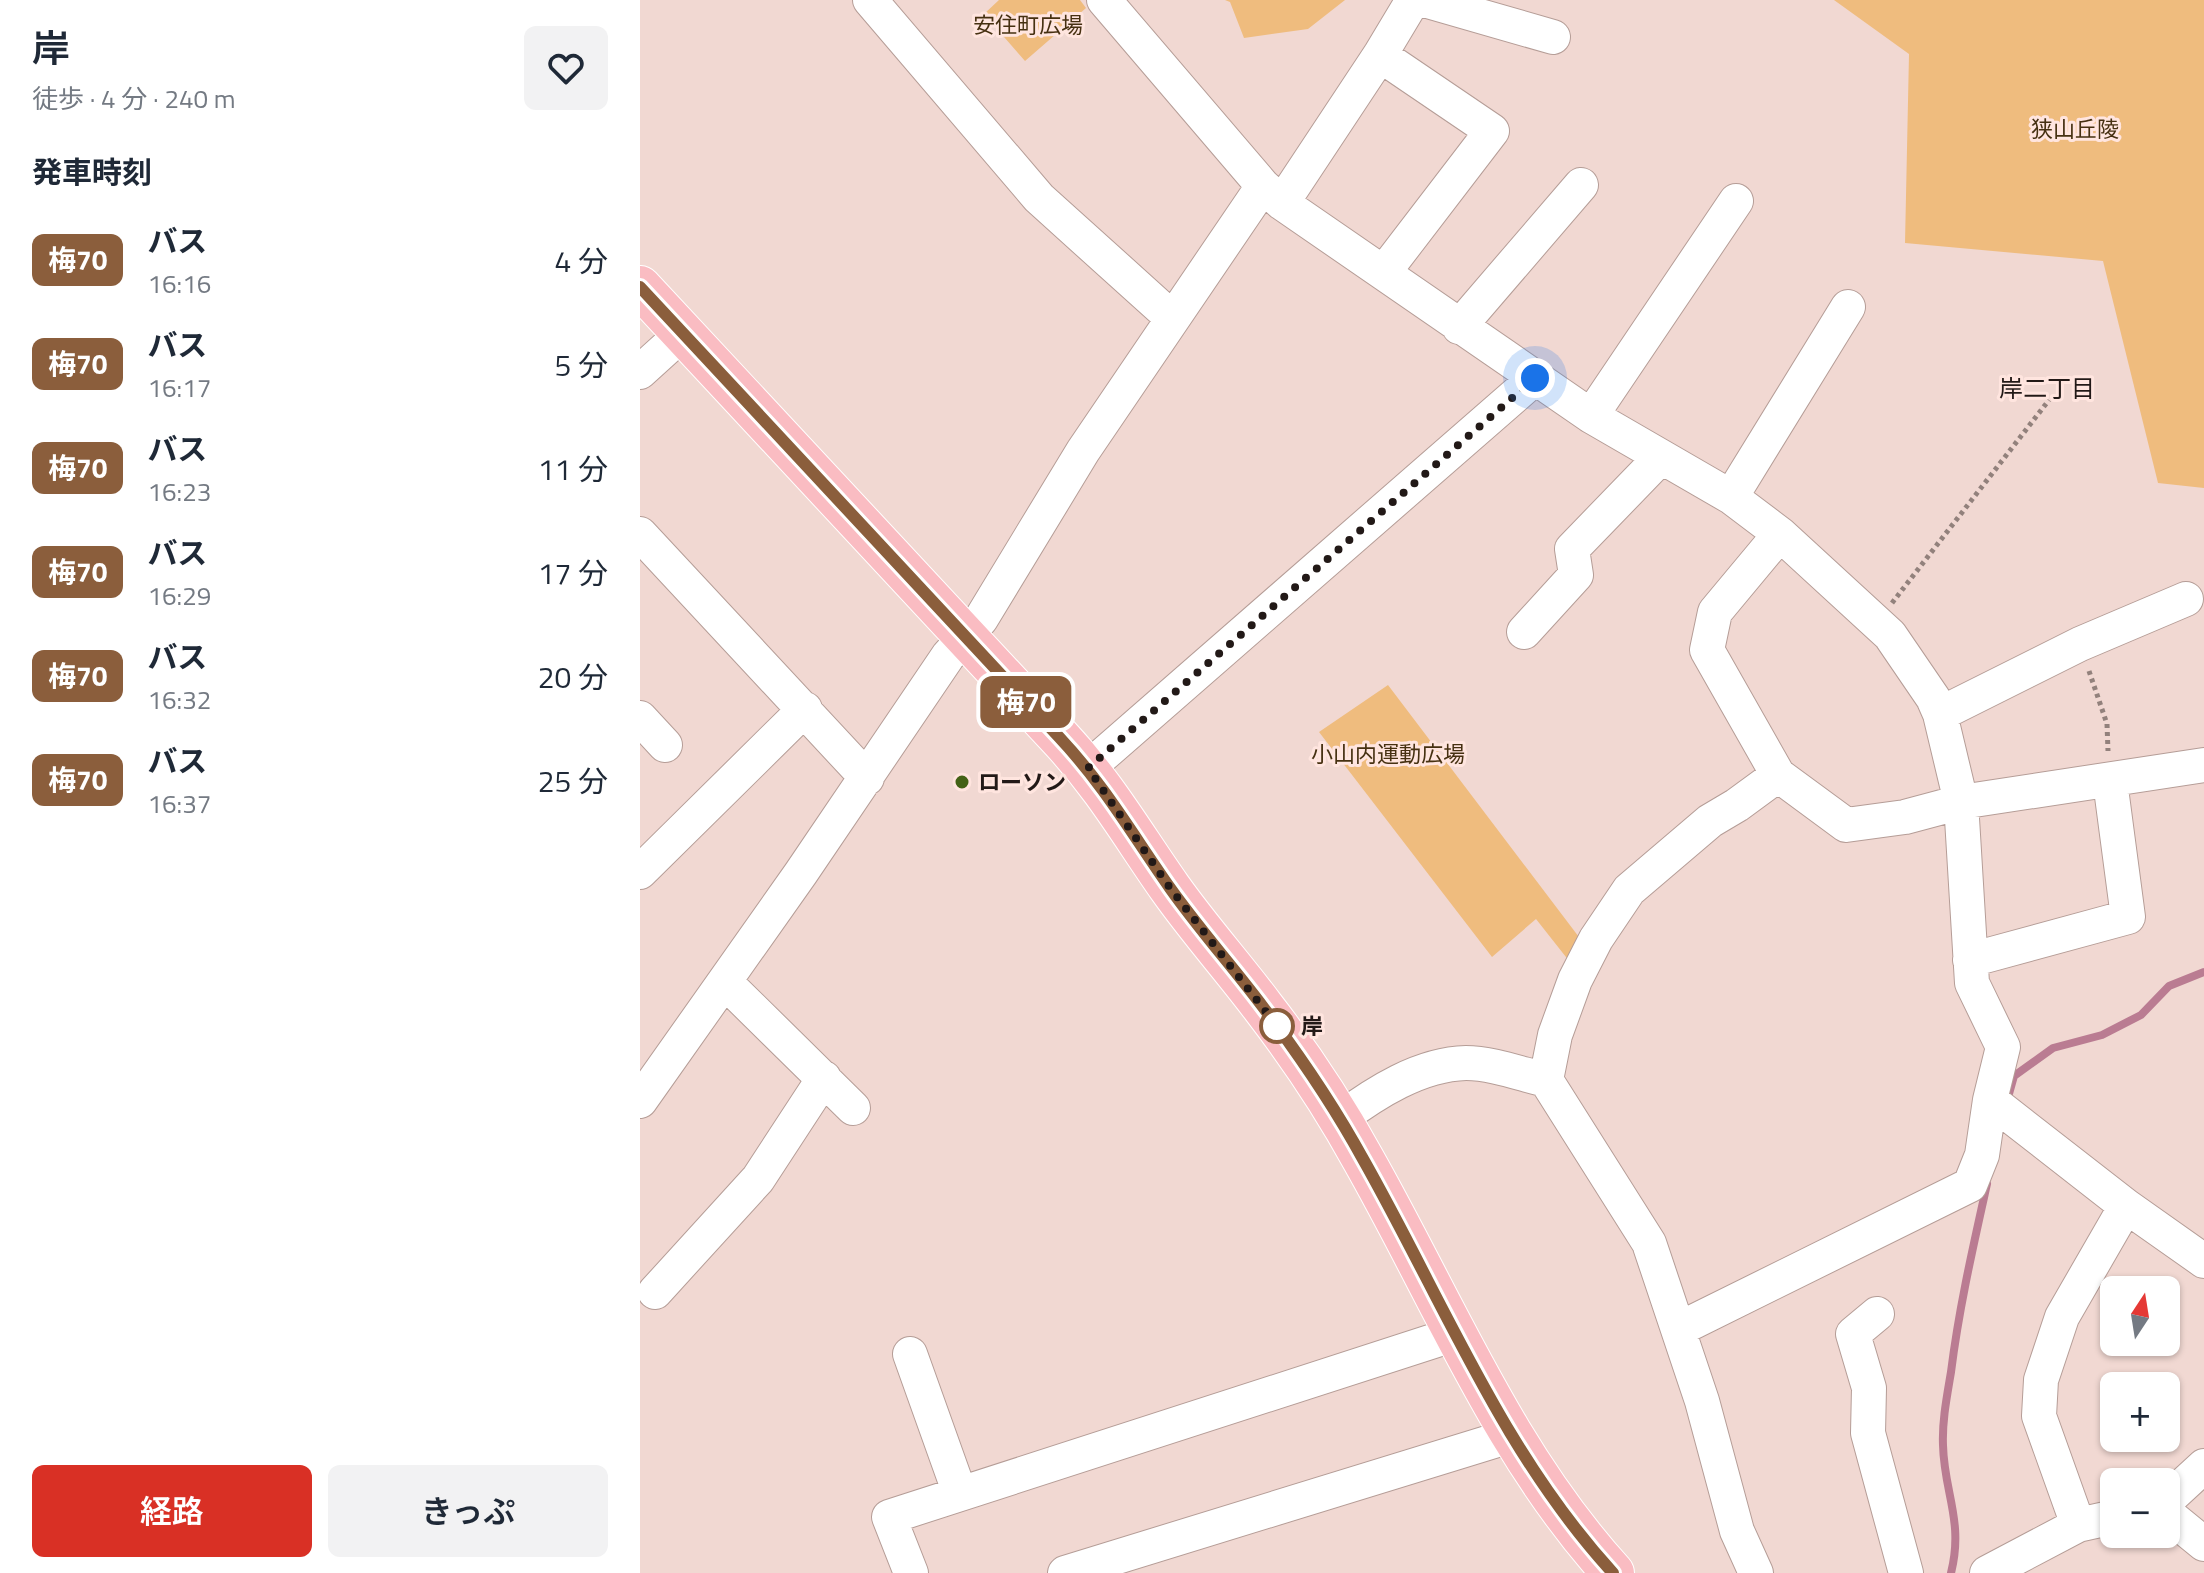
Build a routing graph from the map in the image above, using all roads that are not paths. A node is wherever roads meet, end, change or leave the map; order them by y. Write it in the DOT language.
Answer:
graph roads {
  1 [pos="870,0"];
  2 [pos="1104,0"];
  3 [pos="1413,0"];
  4 [pos="1424,0"];
  5 [pos="1553,37"];
  6 [pos="1380,55"];
  7 [pos="1581,185"];
  8 [pos="1273,194"];
  9 [pos="1736,201"];
  10 [pos="1384,272"];
  11 [pos="640,287"];
  12 [pos="1848,307"];
  13 [pos="1172,318"];
  14 [pos="1459,327"];
  15 [pos="683,333"];
  16 [pos="640,372"];
  17 [pos="1535,378"];
  18 [pos="1591,416"];
  19 [pos="1661,457"];
  20 [pos="1731,497"];
  21 [pos="640,534"];
  22 [pos="1780,534"];
  23 [pos="2186,599"];
  24 [pos="1524,632"];
  25 [pos="964,635"];
  26 [pos="805,709"];
  27 [pos="1940,714"];
  28 [pos="640,718"];
  29 [pos="665,745"];
  30 [pos="2204,765"];
  31 [pos="1088,768"];
  32 [pos="1778,775"];
  33 [pos="867,778"];
  34 [pos="2110,781"];
  35 [pos="1961,802"];
  36 [pos="640,872"];
  37 [pos="1970,960"];
  38 [pos="725,982"];
  39 [pos="824,1078"];
  40 [pos="1546,1080"];
  41 [pos="640,1101"];
  42 [pos="853,1108"];
  43 [pos="2000,1108"];
  44 [pos="1340,1119"];
  45 [pos="2126,1206"];
  46 [pos="2204,1261"];
  47 [pos="655,1292"];
  48 [pos="1877,1314"];
  49 [pos="1679,1329"];
  50 [pos="1455,1334"];
  51 [pos="910,1354"];
  52 [pos="1510,1436"];
  53 [pos="2204,1466"];
  54 [pos="2180,1488"];
  55 [pos="960,1494"];
  56 [pos="2100,1520"];
  57 [pos="2180,1524"];
  58 [pos="2078,1525"];
  59 [pos="2204,1544"];
  60 [pos="1605,1570"];
  61 [pos="911,1573"];
  62 [pos="1065,1573"];
  63 [pos="1756,1573"];
  64 [pos="1906,1573"];
  65 [pos="1987,1573"];
  1 -- 13 [label="street"];
  2 -- 8 [label="street"];
  3 -- 6 [label="street"];
  4 -- 5 [label="street"];
  6 -- 8 [label="street"];
  6 -- 10 [label="street"];
  7 -- 14 [label="street"];
  8 -- 10 [label="street"];
  8 -- 13 [label="street"];
  9 -- 18 [label="street"];
  10 -- 14 [label="street"];
  11 -- 15 [label="main road"];
  12 -- 20 [label="street"];
  13 -- 25 [label="street"];
  14 -- 17 [label="street"];
  15 -- 16 [label="street"];
  15 -- 25 [label="main road"];
  17 -- 18 [label="street"];
  17 -- 31 [label="street"];
  18 -- 19 [label="street"];
  19 -- 20 [label="street"];
  19 -- 24 [label="street"];
  20 -- 22 [label="street"];
  21 -- 26 [label="street"];
  22 -- 27 [label="street"];
  22 -- 32 [label="street"];
  23 -- 27 [label="street"];
  25 -- 31 [label="main road"];
  25 -- 33 [label="street"];
  26 -- 33 [label="street"];
  26 -- 36 [label="street"];
  27 -- 35 [label="street"];
  28 -- 29 [label="street"];
  30 -- 34 [label="street"];
  31 -- 44 [label="main road"];
  32 -- 35 [label="street"];
  32 -- 40 [label="street"];
  33 -- 38 [label="street"];
  34 -- 35 [label="street"];
  34 -- 37 [label="street"];
  35 -- 37 [label="street"];
  37 -- 43 [label="street"];
  38 -- 39 [label="street"];
  38 -- 41 [label="street"];
  39 -- 42 [label="street"];
  39 -- 47 [label="street"];
  40 -- 44 [label="street"];
  40 -- 49 [label="street"];
  43 -- 45 [label="street"];
  43 -- 49 [label="street"];
  44 -- 50 [label="main road"];
  45 -- 46 [label="street"];
  45 -- 58 [label="street"];
  48 -- 64 [label="street"];
  49 -- 63 [label="street"];
  50 -- 52 [label="main road"];
  50 -- 55 [label="street"];
  51 -- 55 [label="street"];
  52 -- 60 [label="main road"];
  52 -- 62 [label="street"];
  53 -- 54 [label="street"];
  55 -- 61 [label="street"];
  56 -- 58 [label="street"];
  57 -- 59 [label="street"];
  58 -- 65 [label="street"];
}
